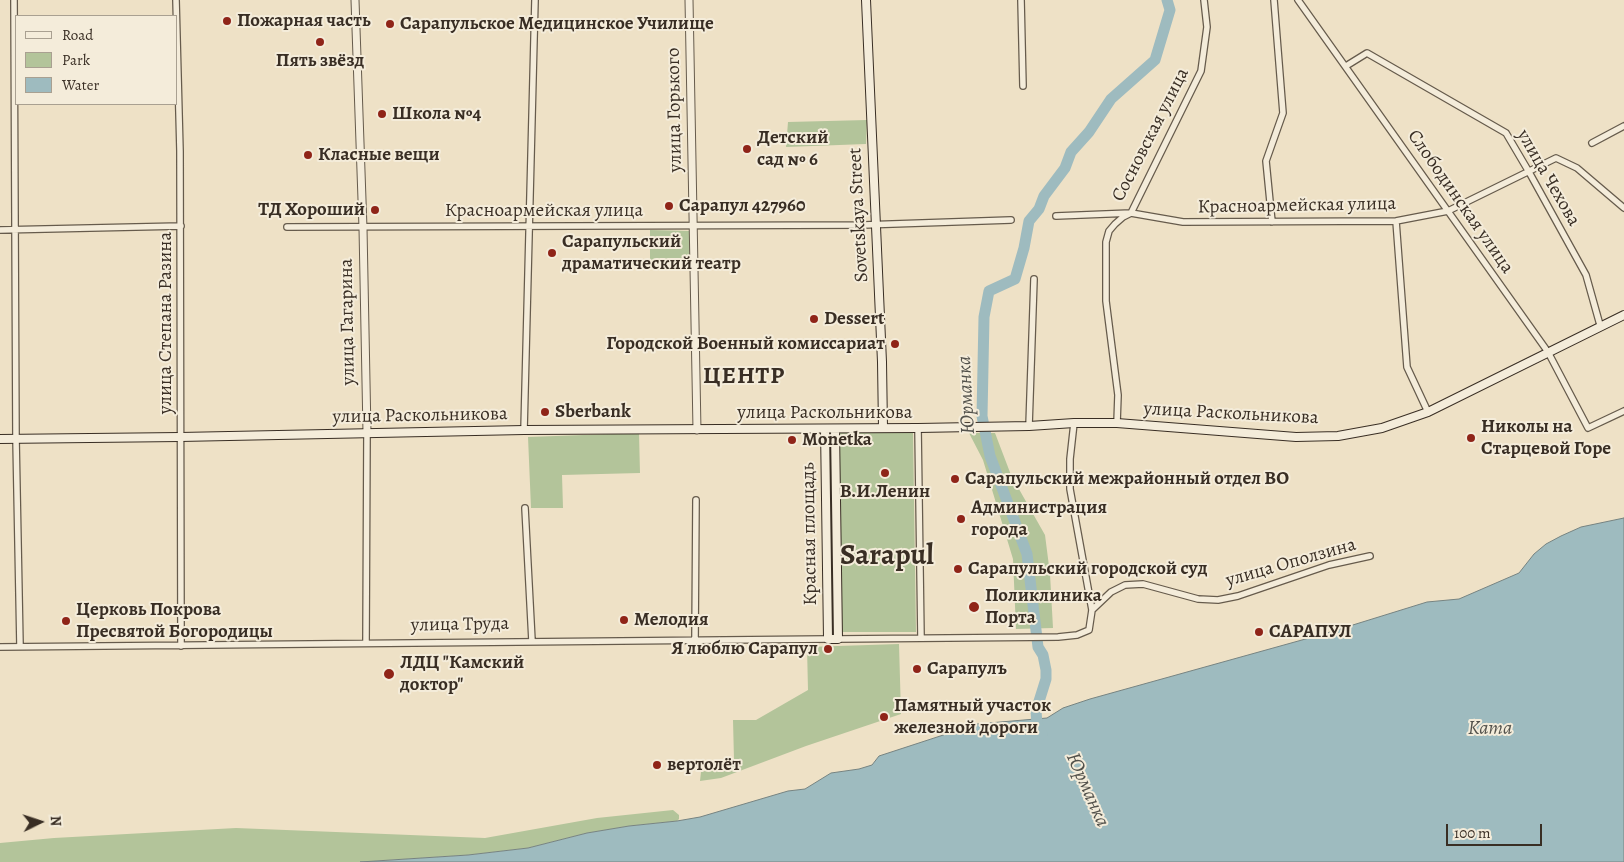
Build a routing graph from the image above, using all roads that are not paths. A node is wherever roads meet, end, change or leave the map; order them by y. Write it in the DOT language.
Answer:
graph roads {
  1 [pos="14,0"];
  2 [pos="176,0"];
  3 [pos="354,0"];
  4 [pos="535,0"];
  5 [pos="689,0"];
  6 [pos="866,0"];
  7 [pos="1021,0"];
  8 [pos="1204,0"];
  9 [pos="1274,0"];
  10 [pos="1298,0"];
  11 [pos="176,15"];
  12 [pos="178,60"];
  13 [pos="1346,66"];
  14 [pos="1023,86"];
  15 [pos="1624,126"];
  16 [pos="1592,143"];
  17 [pos="1529,172"];
  18 [pos="1624,208"];
  19 [pos="1448,211"];
  20 [pos="1132,213"];
  21 [pos="1056,216"];
  22 [pos="1011,220"];
  23 [pos="1396,221"];
  24 [pos="1272,222"];
  25 [pos="694,225"];
  26 [pos="876,225"];
  27 [pos="181,226"];
  28 [pos="528,226"];
  29 [pos="287,227"];
  30 [pos="362,228"];
  31 [pos="0,230"];
  32 [pos="15,230"];
  33 [pos="1034,279"];
  34 [pos="1624,315"];
  35 [pos="1600,325"];
  36 [pos="1548,352"];
  37 [pos="1624,411"];
  38 [pos="1428,412"];
  39 [pos="1074,423"];
  40 [pos="1117,423"];
  41 [pos="1025,426"];
  42 [pos="883,428"];
  43 [pos="918,428"];
  44 [pos="825,429"];
  45 [pos="835,429"];
  46 [pos="524,430"];
  47 [pos="698,430"];
  48 [pos="367,433"];
  49 [pos="180,437"];
  50 [pos="0,439"];
  51 [pos="16,439"];
  52 [pos="696,500"];
  53 [pos="525,508"];
  54 [pos="1370,556"];
  55 [pos="1092,610"];
  56 [pos="920,638"];
  57 [pos="828,639"];
  58 [pos="838,639"];
  59 [pos="695,640"];
  60 [pos="532,641"];
  61 [pos="366,643"];
  62 [pos="20,646"];
  63 [pos="181,646"];
  64 [pos="0,647"];
  1 -- 32 [label="street"];
  2 -- 11 [label="street, улица Степана Разина"];
  3 -- 30 [label="street, улица Гагарина"];
  4 -- 28 [label="street"];
  5 -- 25 [label="street, улица Горького"];
  6 -- 26 [label="main road, Sovetskaya Street"];
  7 -- 14 [label="street"];
  8 -- 20 [label="street, Сосновская улица"];
  9 -- 24 [label="street"];
  10 -- 13 [label="street, Слободинская улица"];
  12 -- 27 [label="street, улица Степана Разина"];
  13 -- 17 [label="street, улица Чехова"];
  13 -- 19 [label="street, Слободинская улица"];
  15 -- 16 [label="street"];
  17 -- 18 [label="street, Красноармейская улица"];
  17 -- 19 [label="street, Красноармейская улица"];
  17 -- 35 [label="street, улица Чехова"];
  19 -- 23 [label="street, Красноармейская улица"];
  19 -- 36 [label="street, Слободинская улица"];
  20 -- 21 [label="street, Красноармейская улица"];
  20 -- 24 [label="street, Красноармейская улица"];
  20 -- 40 [label="street, Сосновская улица"];
  22 -- 26 [label="street, Красноармейская улица"];
  23 -- 24 [label="street, Красноармейская улица"];
  23 -- 38 [label="street"];
  25 -- 26 [label="street, Красноармейская улица"];
  25 -- 28 [label="street, Красноармейская улица"];
  25 -- 47 [label="street, улица Горького"];
  26 -- 42 [label="main road, Sovetskaya Street"];
  27 -- 32 [label="street"];
  27 -- 49 [label="street, улица Степана Разина"];
  28 -- 30 [label="street, Красноармейская улица"];
  28 -- 46 [label="street"];
  29 -- 30 [label="street, Красноармейская улица"];
  30 -- 48 [label="street, улица Гагарина"];
  31 -- 32 [label="street"];
  32 -- 51 [label="street"];
  33 -- 41 [label="street"];
  34 -- 35 [label="main road, улица Раскольникова"];
  35 -- 36 [label="main road, улица Раскольникова"];
  36 -- 37 [label="street, Слободинская улица"];
  36 -- 38 [label="main road, улица Раскольникова"];
  38 -- 40 [label="main road, улица Раскольникова"];
  39 -- 40 [label="main road, улица Раскольникова"];
  39 -- 41 [label="main road, улица Раскольникова"];
  39 -- 55 [label="street"];
  41 -- 43 [label="main road, улица Раскольникова"];
  42 -- 43 [label="main road, улица Раскольникова"];
  42 -- 45 [label="main road, улица Раскольникова"];
  43 -- 56 [label="street"];
  44 -- 45 [label="main road, улица Раскольникова"];
  44 -- 47 [label="main road, улица Раскольникова"];
  44 -- 57 [label="main road, Красная площадь"];
  45 -- 58 [label="main road, Красная площадь"];
  46 -- 47 [label="main road, улица Раскольникова"];
  46 -- 48 [label="main road, улица Раскольникова"];
  48 -- 49 [label="main road, улица Раскольникова"];
  48 -- 61 [label="street, улица Гагарина"];
  49 -- 51 [label="main road, улица Раскольникова"];
  49 -- 63 [label="street, улица Степана Разина"];
  50 -- 51 [label="main road, улица Раскольникова"];
  51 -- 62 [label="street"];
  52 -- 59 [label="street"];
  53 -- 60 [label="street"];
  54 -- 55 [label="street, улица Оползина"];
  55 -- 56 [label="street, улица Оползина"];
  56 -- 58 [label="street, улица Труда"];
  57 -- 58 [label="main road, улица Труда"];
  57 -- 59 [label="street, улица Труда"];
  59 -- 60 [label="street, улица Труда"];
  60 -- 61 [label="street, улица Труда"];
  61 -- 63 [label="street, улица Труда"];
  62 -- 63 [label="street, улица Труда"];
  62 -- 64 [label="street, улица Труда"];
}
